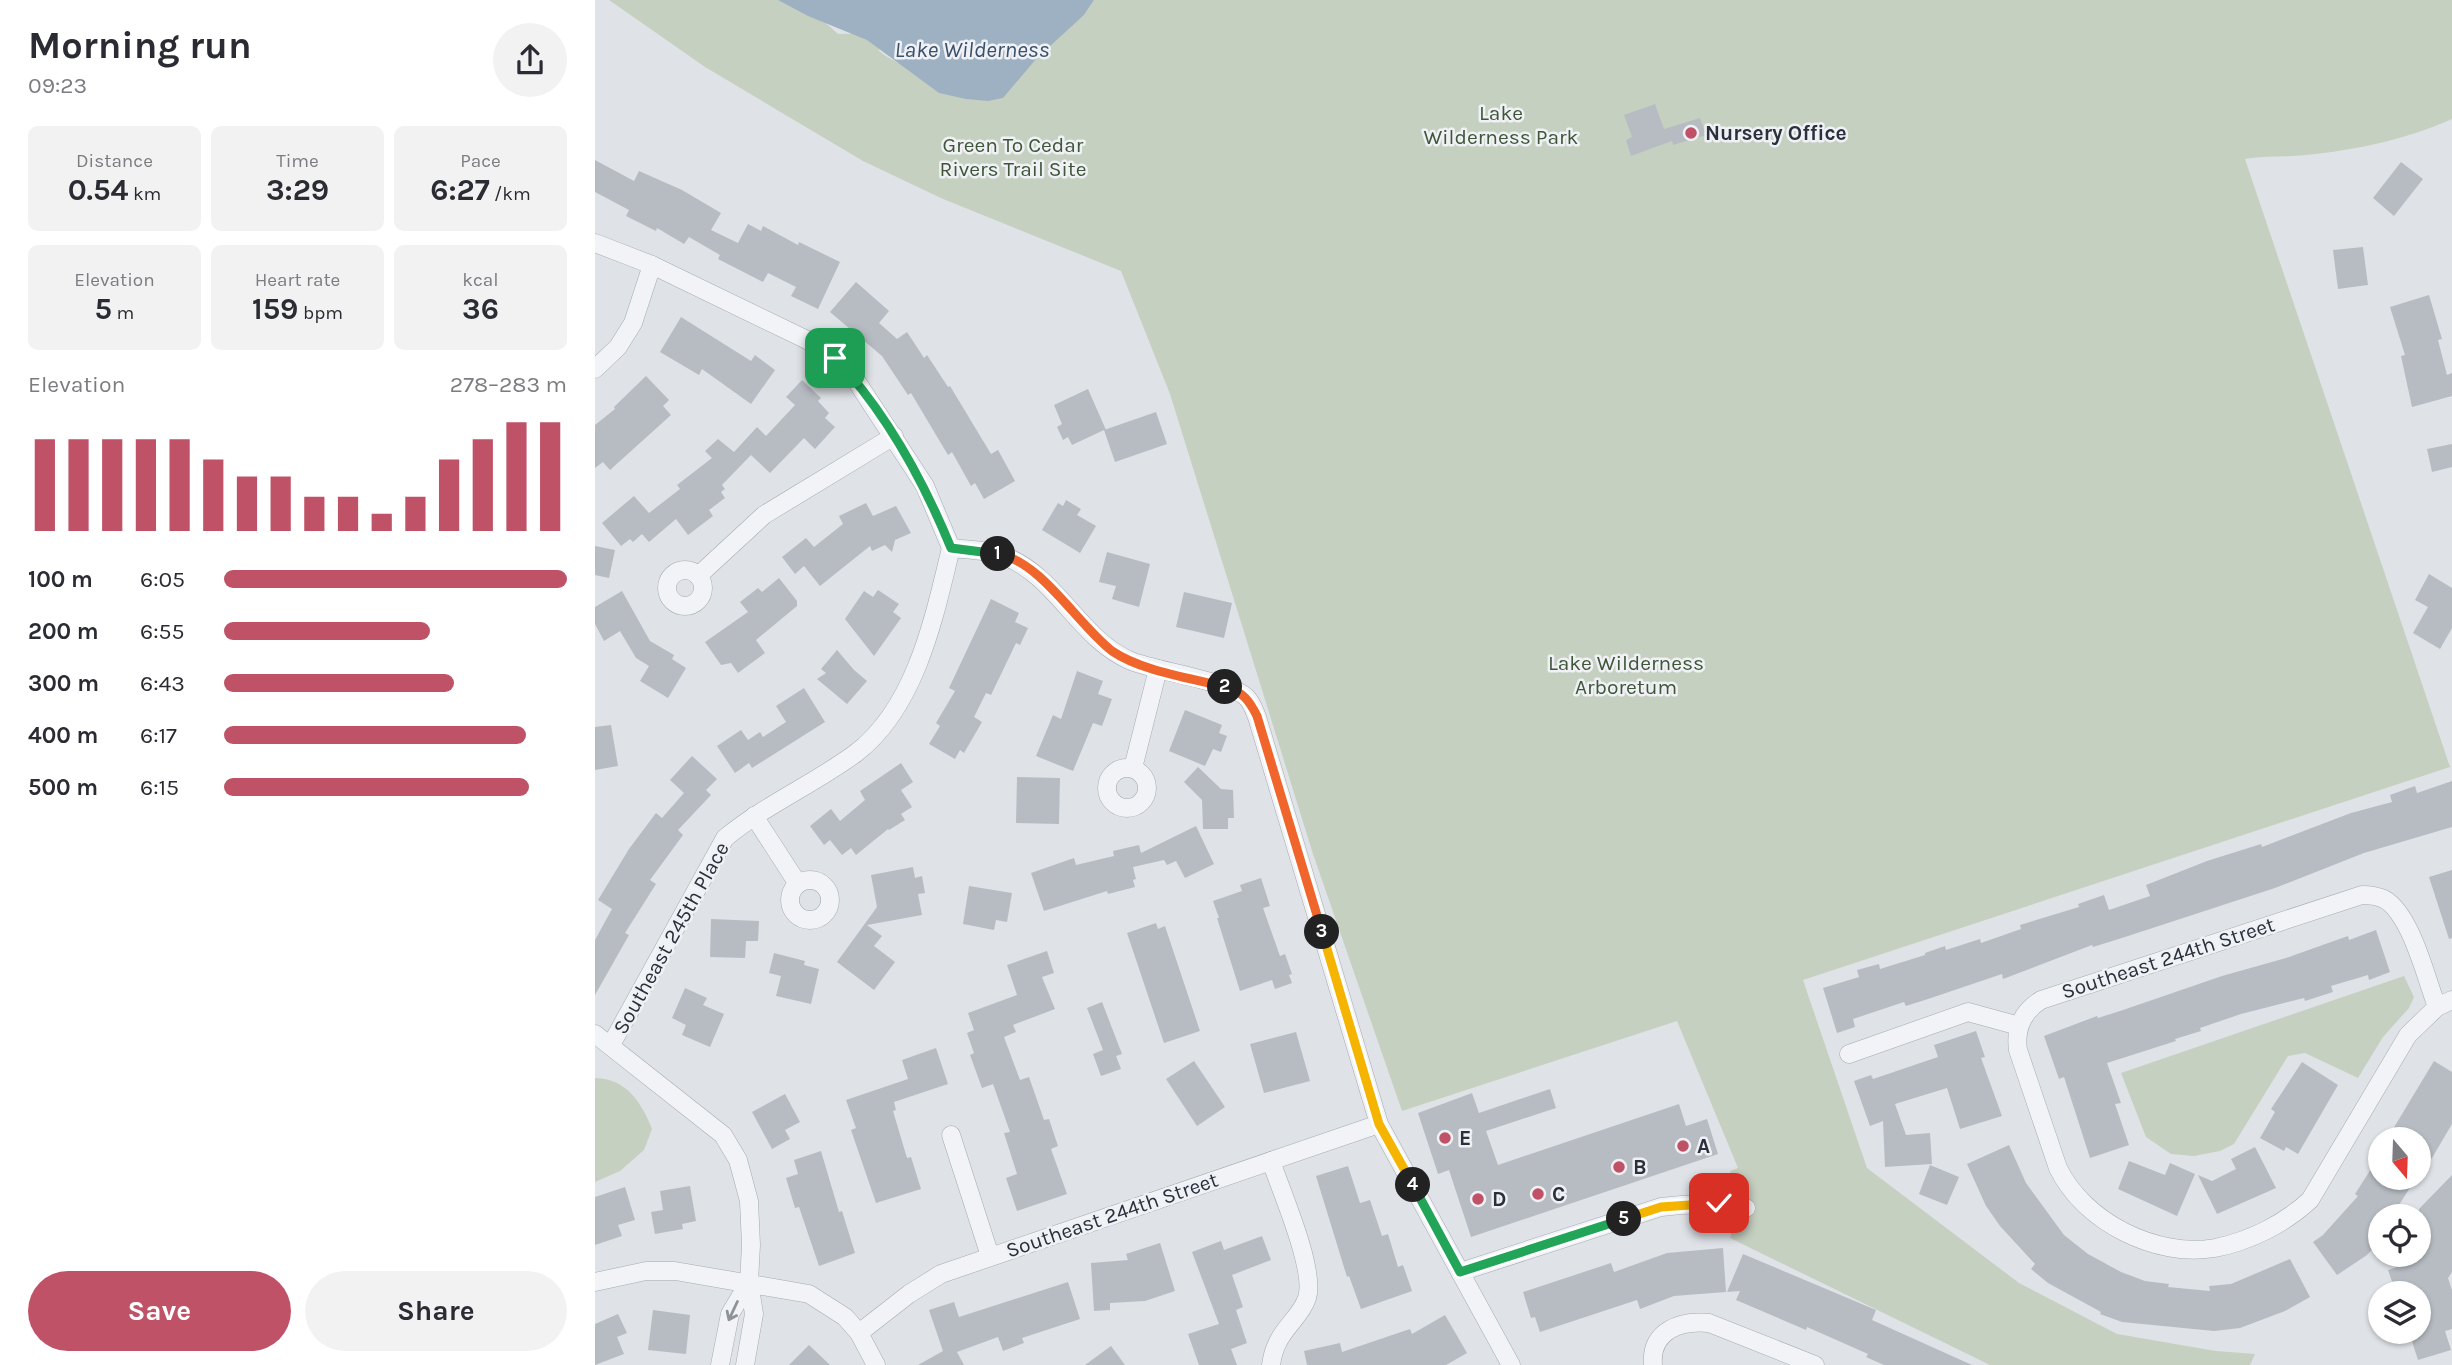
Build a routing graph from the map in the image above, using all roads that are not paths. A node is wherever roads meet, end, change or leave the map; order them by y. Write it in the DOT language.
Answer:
graph roads {
  1 [pos="595,243"];
  2 [pos="652,265"];
  3 [pos="595,369"];
  4 [pos="894,436"];
  5 [pos="951,548"];
  6 [pos="698,576"];
  7 [pos="1158,670"];
  8 [pos="1133,768"];
  9 [pos="754,816"];
  10 [pos="799,884"];
  11 [pos="2444,1003"];
  12 [pos="2018,1026"];
  13 [pos="595,1034"];
  14 [pos="611,1045"];
  15 [pos="1849,1054"];
  16 [pos="1379,1124"];
  17 [pos="951,1135"];
  18 [pos="1271,1161"];
  19 [pos="1746,1208"];
  20 [pos="990,1256"];
  21 [pos="1460,1272"];
  22 [pos="595,1282"];
  23 [pos="749,1282"];
  24 [pos="859,1333"];
  25 [pos="720,1365"];
  26 [pos="745,1365"];
  27 [pos="876,1365"];
  28 [pos="1271,1365"];
  29 [pos="1511,1365"];
  30 [pos="1653,1365"];
  31 [pos="1815,1365"];
  1 -- 2 [label="street"];
  2 -- 3 [label="street"];
  2 -- 4 [label="street"];
  4 -- 5 [label="street"];
  4 -- 6 [label="street"];
  5 -- 7 [label="street"];
  5 -- 9 [label="street, Southeast 245th Place"];
  7 -- 8 [label="street"];
  7 -- 16 [label="street"];
  9 -- 10 [label="street"];
  9 -- 14 [label="street, Southeast 245th Place"];
  11 -- 12 [label="street, Southeast 244th Street"];
  11 -- 12 [label="street"];
  12 -- 15 [label="street"];
  13 -- 14 [label="street"];
  14 -- 23 [label="street"];
  16 -- 18 [label="street, Southeast 244th Street"];
  16 -- 21 [label="street"];
  17 -- 20 [label="street"];
  18 -- 20 [label="street, Southeast 244th Street"];
  18 -- 28 [label="street"];
  19 -- 21 [label="street"];
  20 -- 24 [label="street, Southeast 244th Street"];
  21 -- 29 [label="street"];
  22 -- 23 [label="street"];
  23 -- 24 [label="street"];
  23 -- 25 [label="street, one-way"];
  23 -- 26 [label="street"];
  24 -- 27 [label="street"];
  30 -- 31 [label="street"];
}
